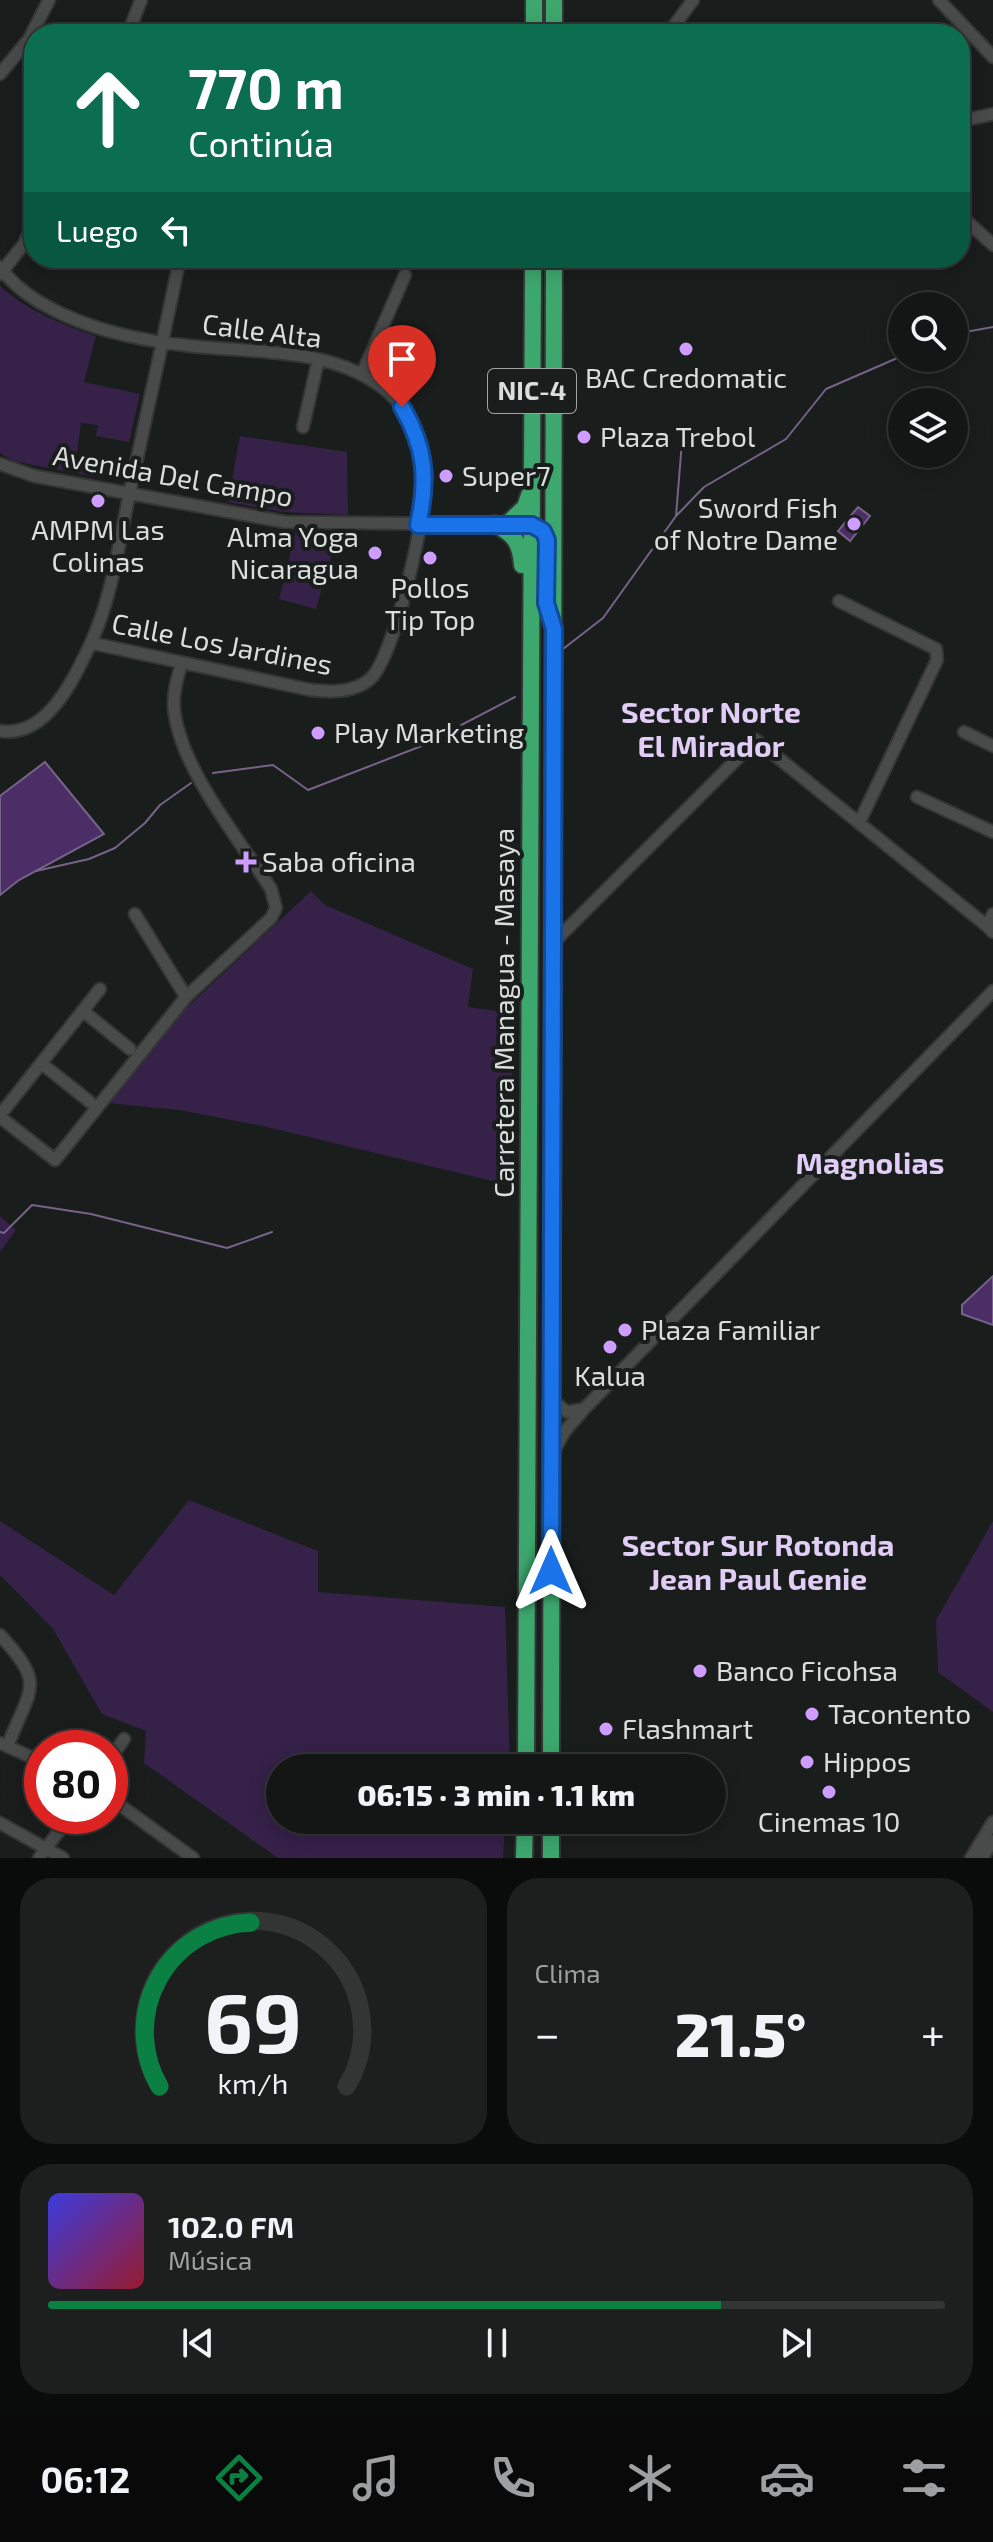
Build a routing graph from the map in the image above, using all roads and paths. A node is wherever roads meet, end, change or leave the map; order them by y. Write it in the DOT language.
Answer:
graph roads {
  1 [pos="49,0"];
  2 [pos="141,0"];
  3 [pos="554,0"];
  4 [pos="693,0"];
  5 [pos="939,0"];
  6 [pos="534,3"];
  7 [pos="37,24"];
  8 [pos="132,24"];
  9 [pos="534,24"];
  10 [pos="541,24"];
  11 [pos="554,24"];
  12 [pos="675,24"];
  13 [pos="962,24"];
  14 [pos="970,33"];
  15 [pos="24,45"];
  16 [pos="993,57"];
  17 [pos="0,74"];
  18 [pos="993,114"];
  19 [pos="970,119"];
  20 [pos="970,224"];
  21 [pos="24,244"];
  22 [pos="993,245"];
  23 [pos="178,268"];
  24 [pos="533,268"];
  25 [pos="554,268"];
  26 [pos="1,271"];
  27 [pos="405,275"];
  28 [pos="163,341"];
  29 [pos="318,361"];
  30 [pos="362,374"];
  31 [pos="303,427"];
  32 [pos="554,436"];
  33 [pos="0,464"];
  34 [pos="531,485"];
  35 [pos="130,492"];
  36 [pos="500,524"];
  37 [pos="418,525"];
  38 [pos="532,525"];
  39 [pos="531,598"];
  40 [pos="839,601"];
  41 [pos="553,622"];
  42 [pos="91,643"];
  43 [pos="181,665"];
  44 [pos="0,731"];
  45 [pos="964,732"];
  46 [pos="993,746"];
  47 [pos="917,797"];
  48 [pos="859,823"];
  49 [pos="993,832"];
  50 [pos="135,914"];
  51 [pos="993,914"];
  52 [pos="990,929"];
  53 [pos="553,943"];
  54 [pos="100,989"];
  55 [pos="993,991"];
  56 [pos="186,997"];
  57 [pos="83,1011"];
  58 [pos="130,1049"];
  59 [pos="41,1063"];
  60 [pos="90,1102"];
  61 [pos="0,1116"];
  62 [pos="552,1400"];
  63 [pos="584,1409"];
  64 [pos="551,1456"];
  65 [pos="0,1635"];
  66 [pos="4,1744"];
  67 [pos="24,1753"];
  68 [pos="526,1754"];
  69 [pos="551,1754"];
  70 [pos="128,1811"];
  71 [pos="993,1822"];
  72 [pos="0,1823"];
  73 [pos="57,1834"];
  74 [pos="525,1834"];
  75 [pos="551,1834"];
  76 [pos="993,1841"];
  77 [pos="47,1847"];
  78 [pos="39,1858"];
  79 [pos="63,1858"];
  80 [pos="193,1858"];
  81 [pos="524,1858"];
  82 [pos="551,1858"];
  83 [pos="971,1858"];
  84 [pos="982,1858"];
  1 -- 7 [label="street"];
  2 -- 8 [label="street"];
  3 -- 11 [label="highway"];
  4 -- 12 [label="street"];
  5 -- 13 [label="street"];
  6 -- 9 [label="highway"];
  6 -- 10 [label="highway"];
  14 -- 16 [label="street"];
  15 -- 17 [label="street"];
  18 -- 19 [label="street"];
  20 -- 22 [label="street"];
  21 -- 26 [label="street"];
  23 -- 28 [label="street"];
  24 -- 34 [label="highway, Carretera Managua - Masaya / NIC-4"];
  25 -- 32 [label="highway, Carretera Managua - Masaya / NIC-4"];
  26 -- 28 [label="street, Calle Alta"];
  27 -- 30 [label="street"];
  28 -- 29 [label="street, Calle Alta"];
  28 -- 35 [label="street"];
  29 -- 30 [label="street, Calle Alta"];
  29 -- 31 [label="street"];
  30 -- 37 [label="street, Calle Alta"];
  32 -- 38 [label="highway"];
  32 -- 41 [label="highway, Carretera Managua - Masaya / NIC-4"];
  33 -- 35 [label="street, Avenida Del Campo"];
  34 -- 36 [label="highway"];
  34 -- 38 [label="highway, Carretera Managua - Masaya / NIC-4"];
  35 -- 37 [label="street, Avenida Del Campo"];
  35 -- 42 [label="street"];
  36 -- 37 [label="street, Avenida Del Campo"];
  36 -- 38 [label="street, Avenida Del Campo"];
  36 -- 39 [label="highway"];
  37 -- 43 [label="street, Calle Los Jardines"];
  38 -- 39 [label="highway, Carretera Managua - Masaya / NIC-4"];
  38 -- 41 [label="highway"];
  39 -- 68 [label="highway, Carretera Managua - Masaya / NIC-4"];
  40 -- 48 [label="street"];
  41 -- 53 [label="highway, Carretera Managua - Masaya / NIC-4"];
  42 -- 43 [label="street, Calle Los Jardines"];
  42 -- 44 [label="street"];
  43 -- 56 [label="street"];
  45 -- 46 [label="street"];
  47 -- 49 [label="street"];
  48 -- 52 [label="street"];
  48 -- 53 [label="street"];
  50 -- 56 [label="street"];
  51 -- 52 [label="street"];
  53 -- 62 [label="highway, Carretera Managua - Masaya / NIC-4"];
  54 -- 57 [label="street"];
  55 -- 63 [label="street"];
  56 -- 61 [label="street"];
  57 -- 58 [label="street"];
  57 -- 59 [label="street"];
  59 -- 60 [label="street"];
  59 -- 61 [label="street"];
  62 -- 63 [label="street"];
  62 -- 64 [label="highway, Carretera Managua - Masaya / NIC-4"];
  63 -- 64 [label="street"];
  64 -- 69 [label="highway, Carretera Managua - Masaya / NIC-4"];
  65 -- 66 [label="street"];
  66 -- 67 [label="street"];
  70 -- 80 [label="street"];
  71 -- 83 [label="street"];
  72 -- 77 [label="street"];
  73 -- 77 [label="street"];
  74 -- 81 [label="highway"];
  75 -- 82 [label="highway"];
  76 -- 84 [label="street"];
  77 -- 78 [label="street"];
  77 -- 79 [label="street"];
}
